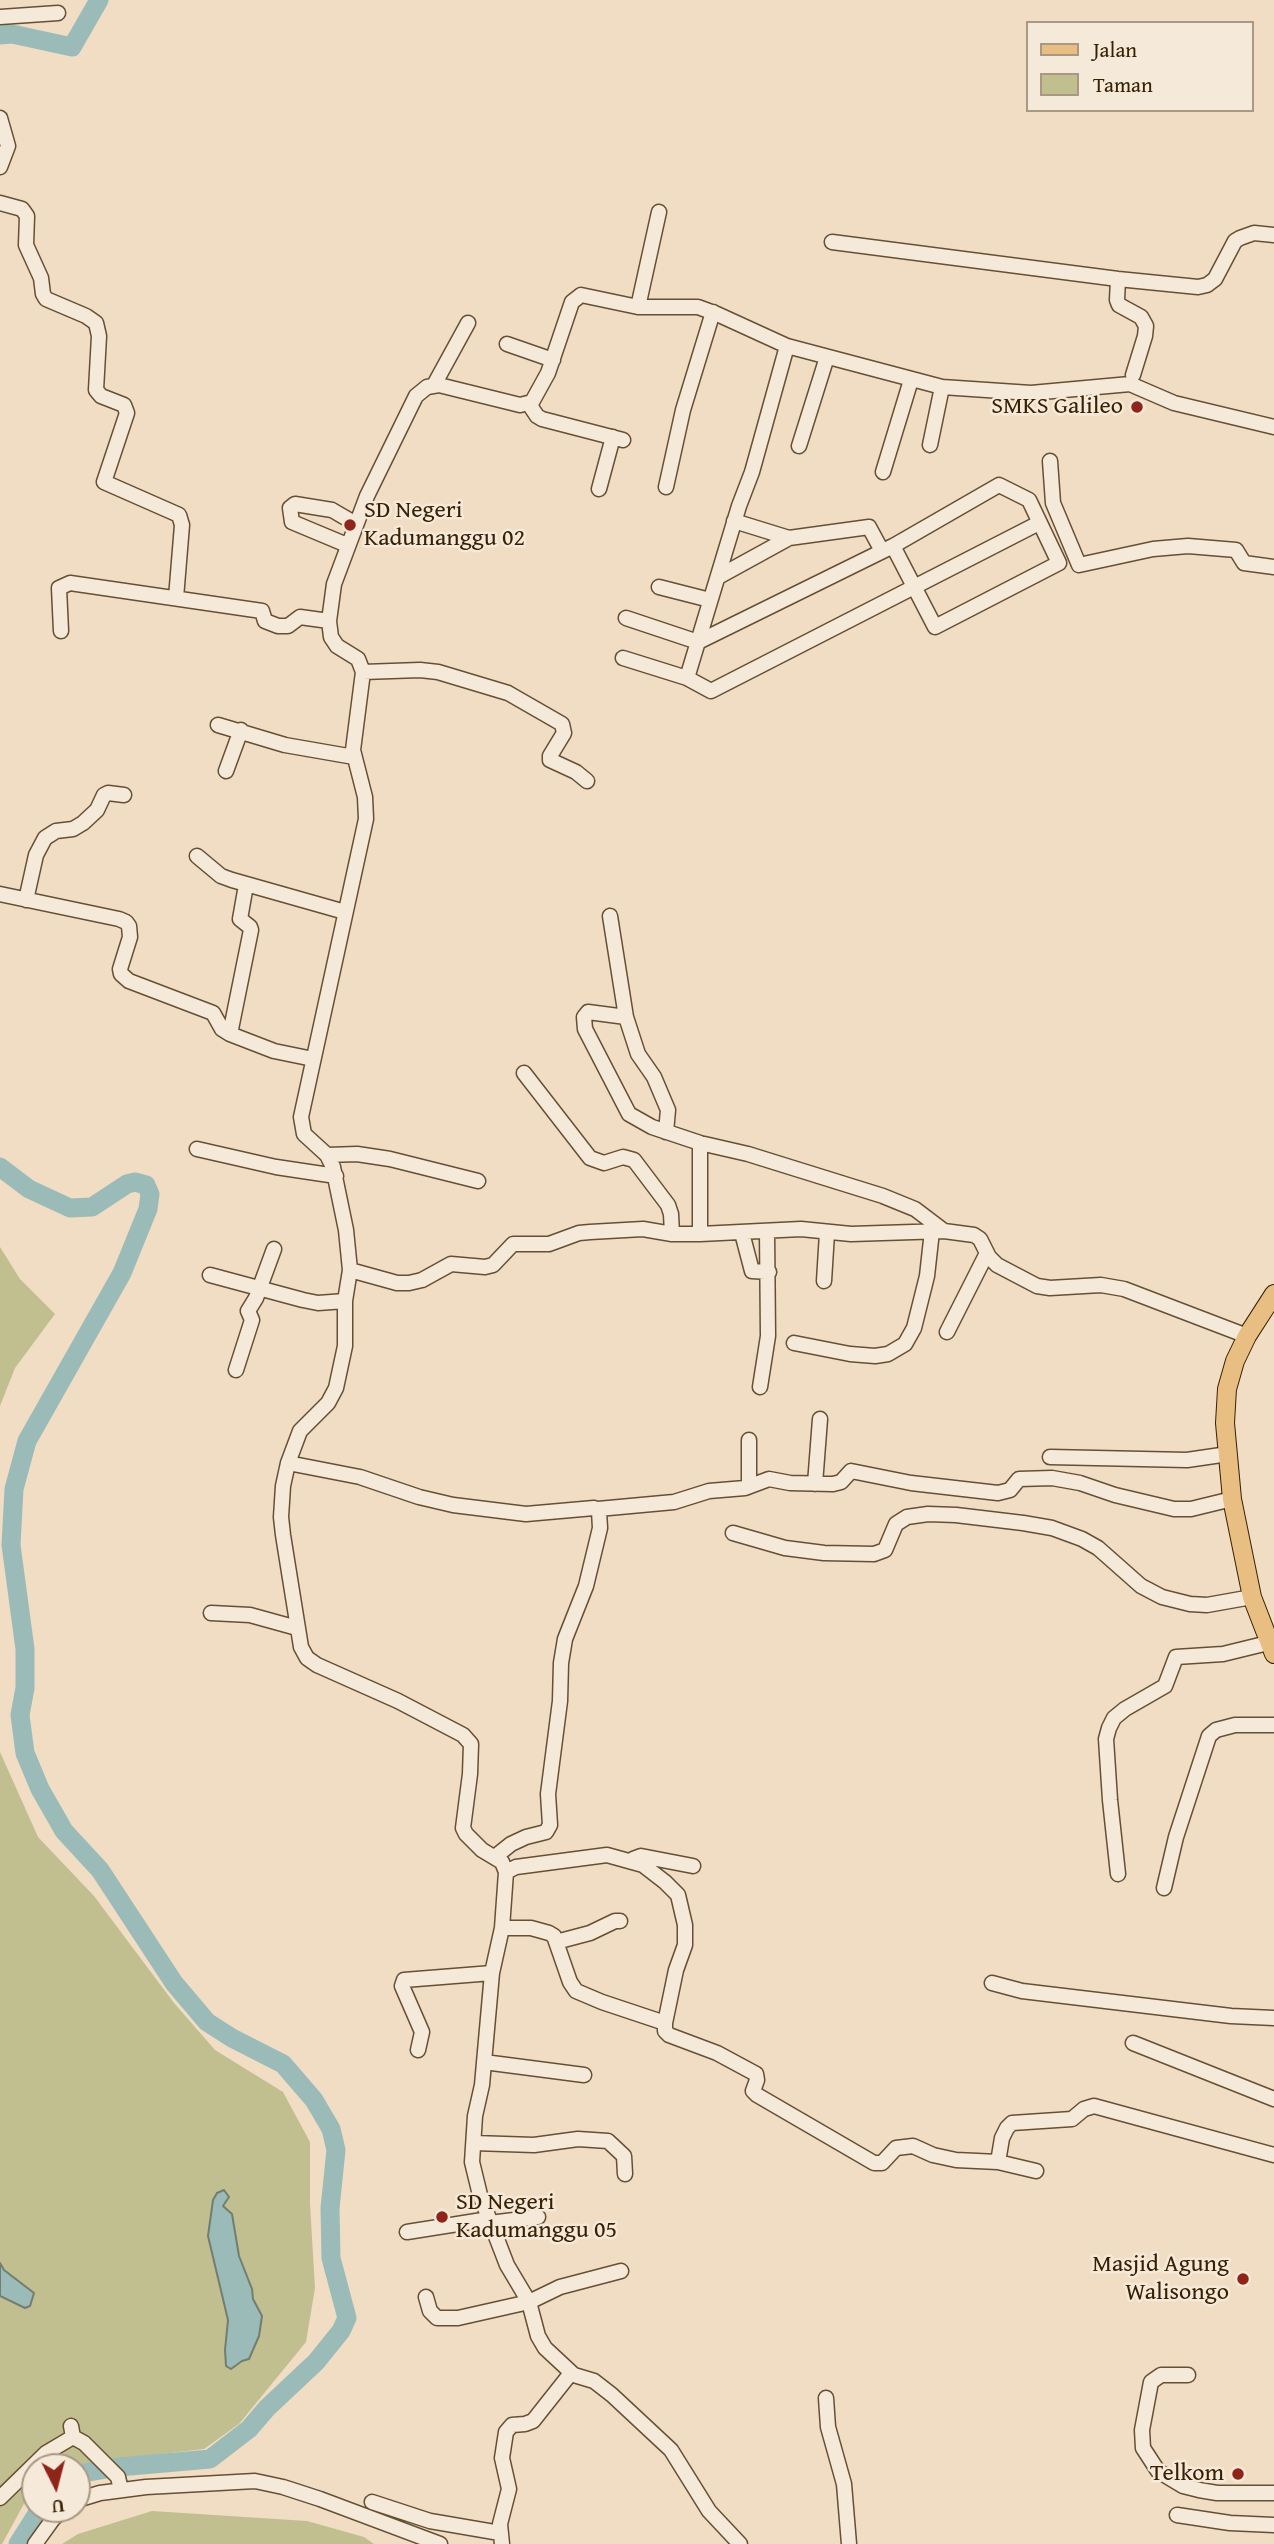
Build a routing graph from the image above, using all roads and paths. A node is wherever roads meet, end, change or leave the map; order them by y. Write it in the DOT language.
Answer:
graph roads {
  1 [pos="58,12"];
  2 [pos="0,18"];
  3 [pos="0,118"];
  4 [pos="0,167"];
  5 [pos="0,203"];
  6 [pos="659,212"];
  7 [pos="1274,235"];
  8 [pos="832,242"];
  9 [pos="1118,279"];
  10 [pos="638,307"];
  11 [pos="713,312"];
  12 [pos="468,323"];
  13 [pos="507,344"];
  14 [pos="787,346"];
  15 [pos="827,358"];
  16 [pos="553,360"];
  17 [pos="911,380"];
  18 [pos="1131,380"];
  19 [pos="434,385"];
  20 [pos="942,387"];
  21 [pos="529,404"];
  22 [pos="1274,428"];
  23 [pos="930,445"];
  24 [pos="799,446"];
  25 [pos="1050,461"];
  26 [pos="883,472"];
  27 [pos="666,487"];
  28 [pos="599,489"];
  29 [pos="734,521"];
  30 [pos="1039,523"];
  31 [pos="356,524"];
  32 [pos="789,538"];
  33 [pos="347,544"];
  34 [pos="888,548"];
  35 [pos="1274,567"];
  36 [pos="718,577"];
  37 [pos="659,587"];
  38 [pos="914,587"];
  39 [pos="176,598"];
  40 [pos="710,600"];
  41 [pos="626,618"];
  42 [pos="329,621"];
  43 [pos="61,631"];
  44 [pos="698,642"];
  45 [pos="623,658"];
  46 [pos="363,672"];
  47 [pos="687,678"];
  48 [pos="218,725"];
  49 [pos="241,730"];
  50 [pos="354,757"];
  51 [pos="226,771"];
  52 [pos="587,781"];
  53 [pos="124,795"];
  54 [pos="197,856"];
  55 [pos="246,885"];
  56 [pos="0,894"];
  57 [pos="26,901"];
  58 [pos="345,912"];
  59 [pos="610,916"];
  60 [pos="625,1017"];
  61 [pos="230,1034"];
  62 [pos="313,1059"];
  63 [pos="524,1073"];
  64 [pos="666,1132"];
  65 [pos="699,1143"];
  66 [pos="197,1149"];
  67 [pos="327,1156"];
  68 [pos="335,1176"];
  69 [pos="478,1181"];
  70 [pos="766,1231"];
  71 [pos="938,1231"];
  72 [pos="742,1233"];
  73 [pos="827,1233"];
  74 [pos="672,1234"];
  75 [pos="700,1234"];
  76 [pos="274,1249"];
  77 [pos="987,1253"];
  78 [pos="350,1270"];
  79 [pos="769,1272"];
  80 [pos="210,1275"];
  81 [pos="824,1281"];
  82 [pos="260,1287"];
  83 [pos="1274,1294"];
  84 [pos="345,1301"];
  85 [pos="947,1332"];
  86 [pos="1247,1336"];
  87 [pos="794,1343"];
  88 [pos="236,1370"];
  89 [pos="760,1387"];
  90 [pos="820,1419"];
  91 [pos="748,1440"];
  92 [pos="1227,1454"];
  93 [pos="1050,1457"];
  94 [pos="288,1464"];
  95 [pos="815,1484"];
  96 [pos="750,1486"];
  97 [pos="1232,1499"];
  98 [pos="598,1509"];
  99 [pos="733,1533"];
  100 [pos="1252,1597"];
  101 [pos="211,1613"];
  102 [pos="297,1628"];
  103 [pos="1272,1650"];
  104 [pos="1274,1725"];
  105 [pos="496,1856"];
  106 [pos="630,1861"];
  107 [pos="693,1866"];
  108 [pos="506,1872"];
  109 [pos="1118,1874"];
  110 [pos="1164,1888"];
  111 [pos="620,1921"];
  112 [pos="502,1928"];
  113 [pos="556,1942"];
  114 [pos="492,1973"];
  115 [pos="992,1983"];
  116 [pos="1274,2018"];
  117 [pos="665,2023"];
  118 [pos="1133,2043"];
  119 [pos="418,2050"];
  120 [pos="484,2062"];
  121 [pos="584,2075"];
  122 [pos="1274,2099"];
  123 [pos="474,2143"];
  124 [pos="1274,2155"];
  125 [pos="998,2162"];
  126 [pos="1036,2171"];
  127 [pos="625,2174"];
  128 [pos="538,2217"];
  129 [pos="489,2221"];
  130 [pos="407,2232"];
  131 [pos="621,2271"];
  132 [pos="426,2297"];
  133 [pos="529,2302"];
  134 [pos="571,2372"];
  135 [pos="1188,2375"];
  136 [pos="826,2399"];
  137 [pos="120,2483"];
  138 [pos="1274,2493"];
  139 [pos="91,2494"];
  140 [pos="0,2498"];
  141 [pos="372,2502"];
  142 [pos="1177,2515"];
  143 [pos="50,2523"];
  144 [pos="1274,2525"];
  145 [pos="501,2538"];
  146 [pos="35,2544"];
  147 [pos="440,2544"];
  148 [pos="740,2544"];
  149 [pos="849,2544"];
  1 -- 2 [label="street"];
  3 -- 4 [label="street"];
  5 -- 39 [label="street"];
  6 -- 10 [label="street"];
  7 -- 9 [label="street"];
  8 -- 9 [label="street"];
  9 -- 18 [label="street"];
  10 -- 11 [label="street"];
  10 -- 16 [label="street"];
  11 -- 14 [label="street"];
  11 -- 27 [label="street"];
  12 -- 19 [label="street"];
  13 -- 16 [label="street"];
  14 -- 15 [label="street"];
  14 -- 29 [label="street"];
  15 -- 17 [label="street"];
  15 -- 24 [label="street"];
  16 -- 21 [label="street"];
  17 -- 20 [label="street"];
  17 -- 26 [label="street"];
  18 -- 20 [label="street"];
  18 -- 22 [label="street"];
  19 -- 21 [label="street"];
  19 -- 31 [label="street"];
  20 -- 23 [label="street"];
  21 -- 28 [label="street"];
  25 -- 35 [label="street"];
  29 -- 32 [label="street"];
  29 -- 36 [label="street"];
  30 -- 34 [label="street"];
  30 -- 38 [label="street"];
  30 -- 38 [label="street"];
  31 -- 33 [label="street"];
  31 -- 33 [label="street"];
  32 -- 34 [label="street"];
  32 -- 36 [label="street"];
  33 -- 42 [label="street"];
  34 -- 38 [label="street"];
  34 -- 44 [label="street"];
  36 -- 40 [label="street"];
  37 -- 40 [label="street"];
  38 -- 47 [label="street"];
  39 -- 42 [label="street"];
  39 -- 43 [label="street"];
  40 -- 44 [label="street"];
  41 -- 44 [label="street"];
  42 -- 46 [label="street"];
  44 -- 47 [label="street"];
  45 -- 47 [label="street"];
  46 -- 50 [label="street"];
  46 -- 52 [label="street"];
  48 -- 49 [label="street"];
  49 -- 50 [label="street"];
  49 -- 51 [label="street"];
  50 -- 58 [label="street"];
  53 -- 57 [label="street"];
  54 -- 55 [label="street"];
  55 -- 58 [label="street"];
  55 -- 61 [label="street"];
  56 -- 57 [label="street"];
  57 -- 61 [label="street"];
  58 -- 62 [label="street"];
  59 -- 60 [label="street"];
  60 -- 64 [label="street"];
  60 -- 64 [label="street"];
  61 -- 62 [label="street"];
  62 -- 67 [label="street"];
  63 -- 74 [label="street"];
  64 -- 65 [label="street"];
  65 -- 71 [label="street"];
  65 -- 75 [label="street"];
  66 -- 68 [label="street"];
  67 -- 68 [label="street"];
  67 -- 69 [label="street"];
  68 -- 78 [label="street"];
  70 -- 72 [label="street"];
  70 -- 73 [label="street"];
  70 -- 79 [label="street"];
  71 -- 73 [label="street"];
  71 -- 77 [label="street"];
  71 -- 87 [label="street"];
  72 -- 75 [label="street"];
  72 -- 79 [label="street"];
  73 -- 81 [label="street"];
  74 -- 75 [label="street"];
  74 -- 78 [label="street"];
  76 -- 82 [label="street"];
  77 -- 85 [label="street"];
  77 -- 86 [label="street"];
  78 -- 84 [label="street"];
  79 -- 89 [label="street"];
  80 -- 82 [label="street"];
  82 -- 84 [label="street"];
  82 -- 88 [label="street"];
  83 -- 86 [label="main road"];
  84 -- 94 [label="street"];
  86 -- 92 [label="main road"];
  90 -- 95 [label="street"];
  91 -- 96 [label="street"];
  92 -- 93 [label="street"];
  92 -- 97 [label="main road"];
  94 -- 98 [label="street"];
  94 -- 102 [label="street"];
  95 -- 96 [label="street"];
  95 -- 97 [label="street"];
  96 -- 98 [label="street"];
  97 -- 100 [label="main road"];
  98 -- 105 [label="street"];
  99 -- 100 [label="street"];
  100 -- 103 [label="main road"];
  101 -- 102 [label="street"];
  102 -- 105 [label="street"];
  103 -- 109 [label="street"];
  104 -- 110 [label="street"];
  105 -- 108 [label="street"];
  106 -- 107 [label="street"];
  106 -- 108 [label="street"];
  106 -- 117 [label="street"];
  108 -- 112 [label="street"];
  111 -- 113 [label="street"];
  112 -- 113 [label="street"];
  112 -- 114 [label="street"];
  113 -- 117 [label="street"];
  114 -- 119 [label="street"];
  114 -- 120 [label="street"];
  115 -- 116 [label="street"];
  117 -- 125 [label="street"];
  118 -- 122 [label="street"];
  120 -- 121 [label="street"];
  120 -- 123 [label="street"];
  123 -- 127 [label="street"];
  123 -- 129 [label="street"];
  124 -- 125 [label="street"];
  125 -- 126 [label="street"];
  128 -- 129 [label="street"];
  129 -- 130 [label="street"];
  129 -- 133 [label="street"];
  131 -- 133 [label="street"];
  132 -- 133 [label="street"];
  133 -- 134 [label="street"];
  134 -- 145 [label="street"];
  134 -- 148 [label="street"];
  135 -- 138 [label="street"];
  136 -- 149 [label="street"];
  137 -- 139 [label="street"];
  137 -- 140 [label="street"];
  137 -- 147 [label="street"];
  141 -- 145 [label="street"];
  142 -- 144 [label="street"];
  143 -- 146 [label="street"];
}
